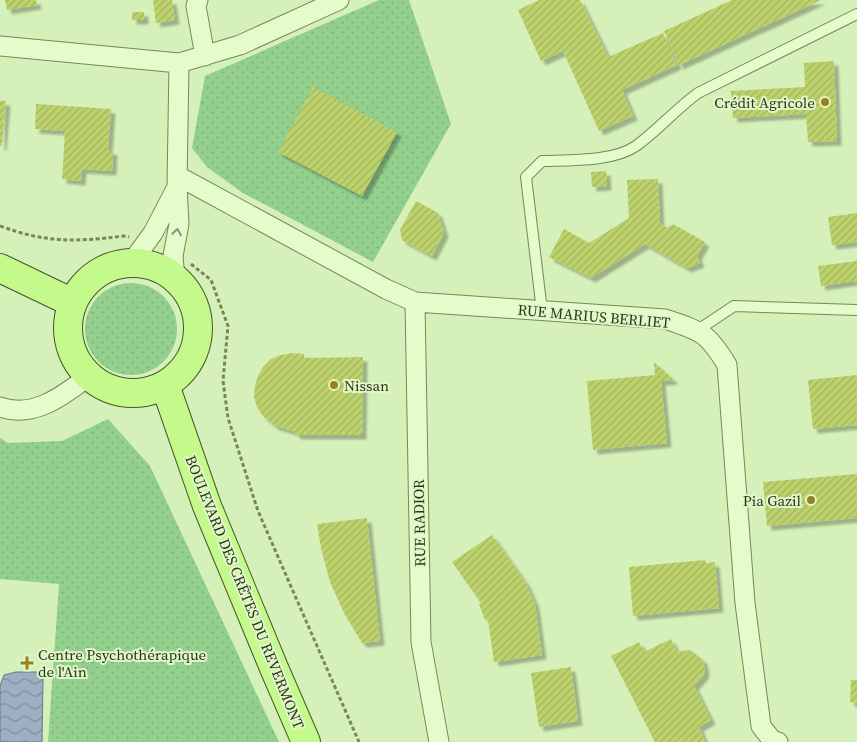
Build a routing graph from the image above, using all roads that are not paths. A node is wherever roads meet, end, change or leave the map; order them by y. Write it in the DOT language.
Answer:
graph roads {
  1 [pos="198,0"];
  2 [pos="339,0"];
  3 [pos="857,14"];
  4 [pos="0,46"];
  5 [pos="205,56"];
  6 [pos="179,63"];
  7 [pos="178,181"];
  8 [pos="138,253"];
  9 [pos="0,268"];
  10 [pos="175,278"];
  11 [pos="415,302"];
  12 [pos="73,303"];
  13 [pos="857,310"];
  14 [pos="542,311"];
  15 [pos="698,330"];
  16 [pos="89,376"];
  17 [pos="165,385"];
  18 [pos="0,407"];
  19 [pos="306,742"];
  20 [pos="439,742"];
  21 [pos="778,742"];
  1 -- 5 [label="street"];
  2 -- 5 [label="street"];
  3 -- 14 [label="lane"];
  4 -- 6 [label="street"];
  5 -- 6 [label="street"];
  6 -- 7 [label="street"];
  7 -- 8 [label="street"];
  10 -- 7 [label="street, one-way"];
  7 -- 11 [label="street, RUE MARIUS BERLIET"];
  8 -- 10 [label="main road"];
  8 -- 12 [label="main road"];
  9 -- 12 [label="main road"];
  10 -- 17 [label="main road"];
  11 -- 14 [label="street, RUE MARIUS BERLIET"];
  11 -- 20 [label="street, RUE RADIOR"];
  12 -- 16 [label="main road"];
  13 -- 15 [label="lane"];
  14 -- 15 [label="street, RUE MARIUS BERLIET"];
  15 -- 21 [label="street, RUE MARIUS BERLIET"];
  16 -- 17 [label="main road"];
  16 -- 18 [label="street"];
  17 -- 19 [label="main road, BOULEVARD DES CRÊTES DU REVERMONT"];
}
